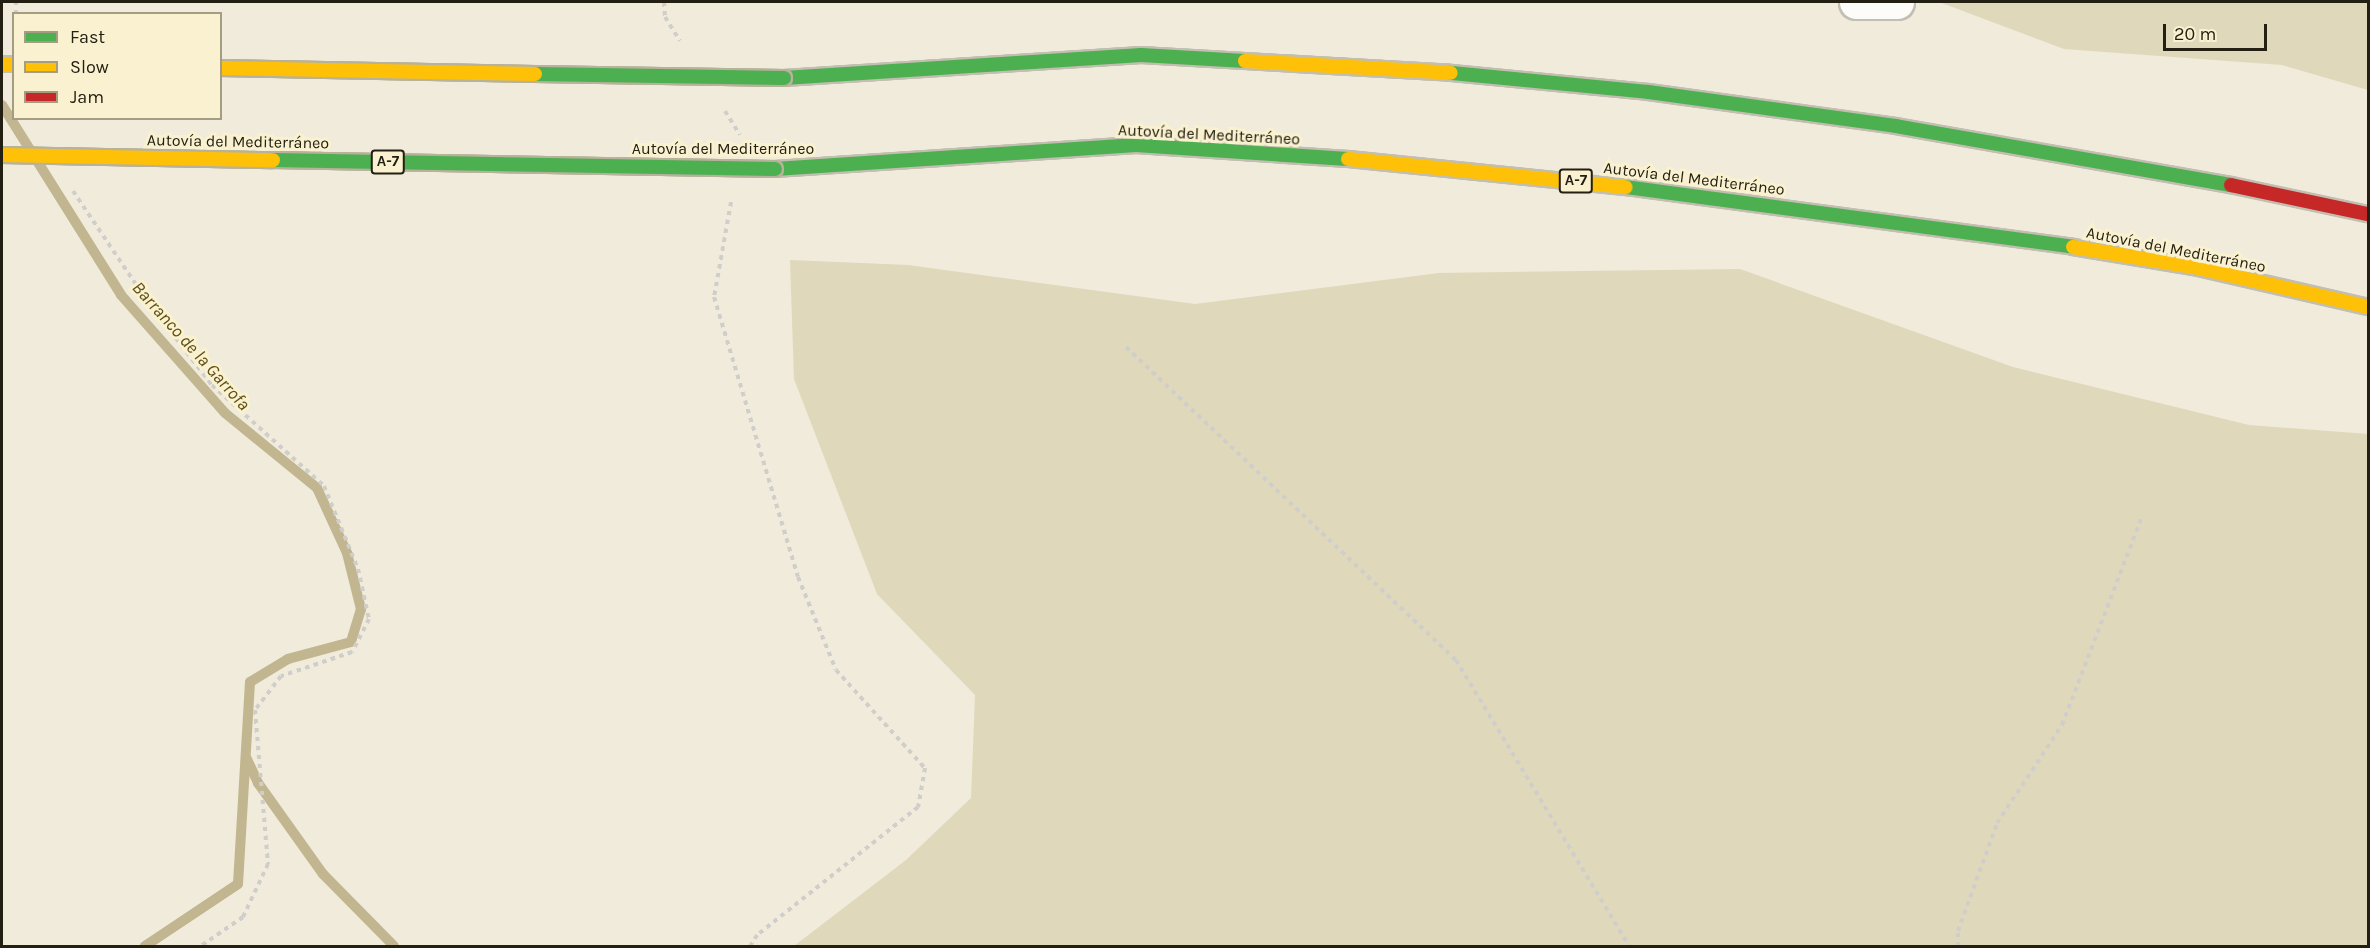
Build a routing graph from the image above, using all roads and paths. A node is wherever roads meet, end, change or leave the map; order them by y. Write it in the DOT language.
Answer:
graph roads {
  1 [pos="664,2"];
  2 [pos="1856,2"];
  3 [pos="1897,2"];
  4 [pos="684,47"];
  5 [pos="222,68"];
  6 [pos="721,105"];
  7 [pos="738,144"];
  8 [pos="2,155"];
  9 [pos="72,189"];
  10 [pos="732,195"];
  11 [pos="2368,214"];
  12 [pos="2368,307"];
  13 [pos="1126,347"];
  14 [pos="2142,517"];
  15 [pos="201,946"];
  16 [pos="750,946"];
  17 [pos="1629,946"];
  18 [pos="1958,946"];
  1 -- 4 [label="path"];
  2 -- 3 [label="street"];
  5 -- 11 [label="highway, bridge"];
  6 -- 7 [label="path"];
  8 -- 12 [label="highway, Autovía del Mediterráneo / A-7, bridge"];
  9 -- 15 [label="path"];
  10 -- 16 [label="path"];
  13 -- 17 [label="path"];
  14 -- 18 [label="path"];
}
